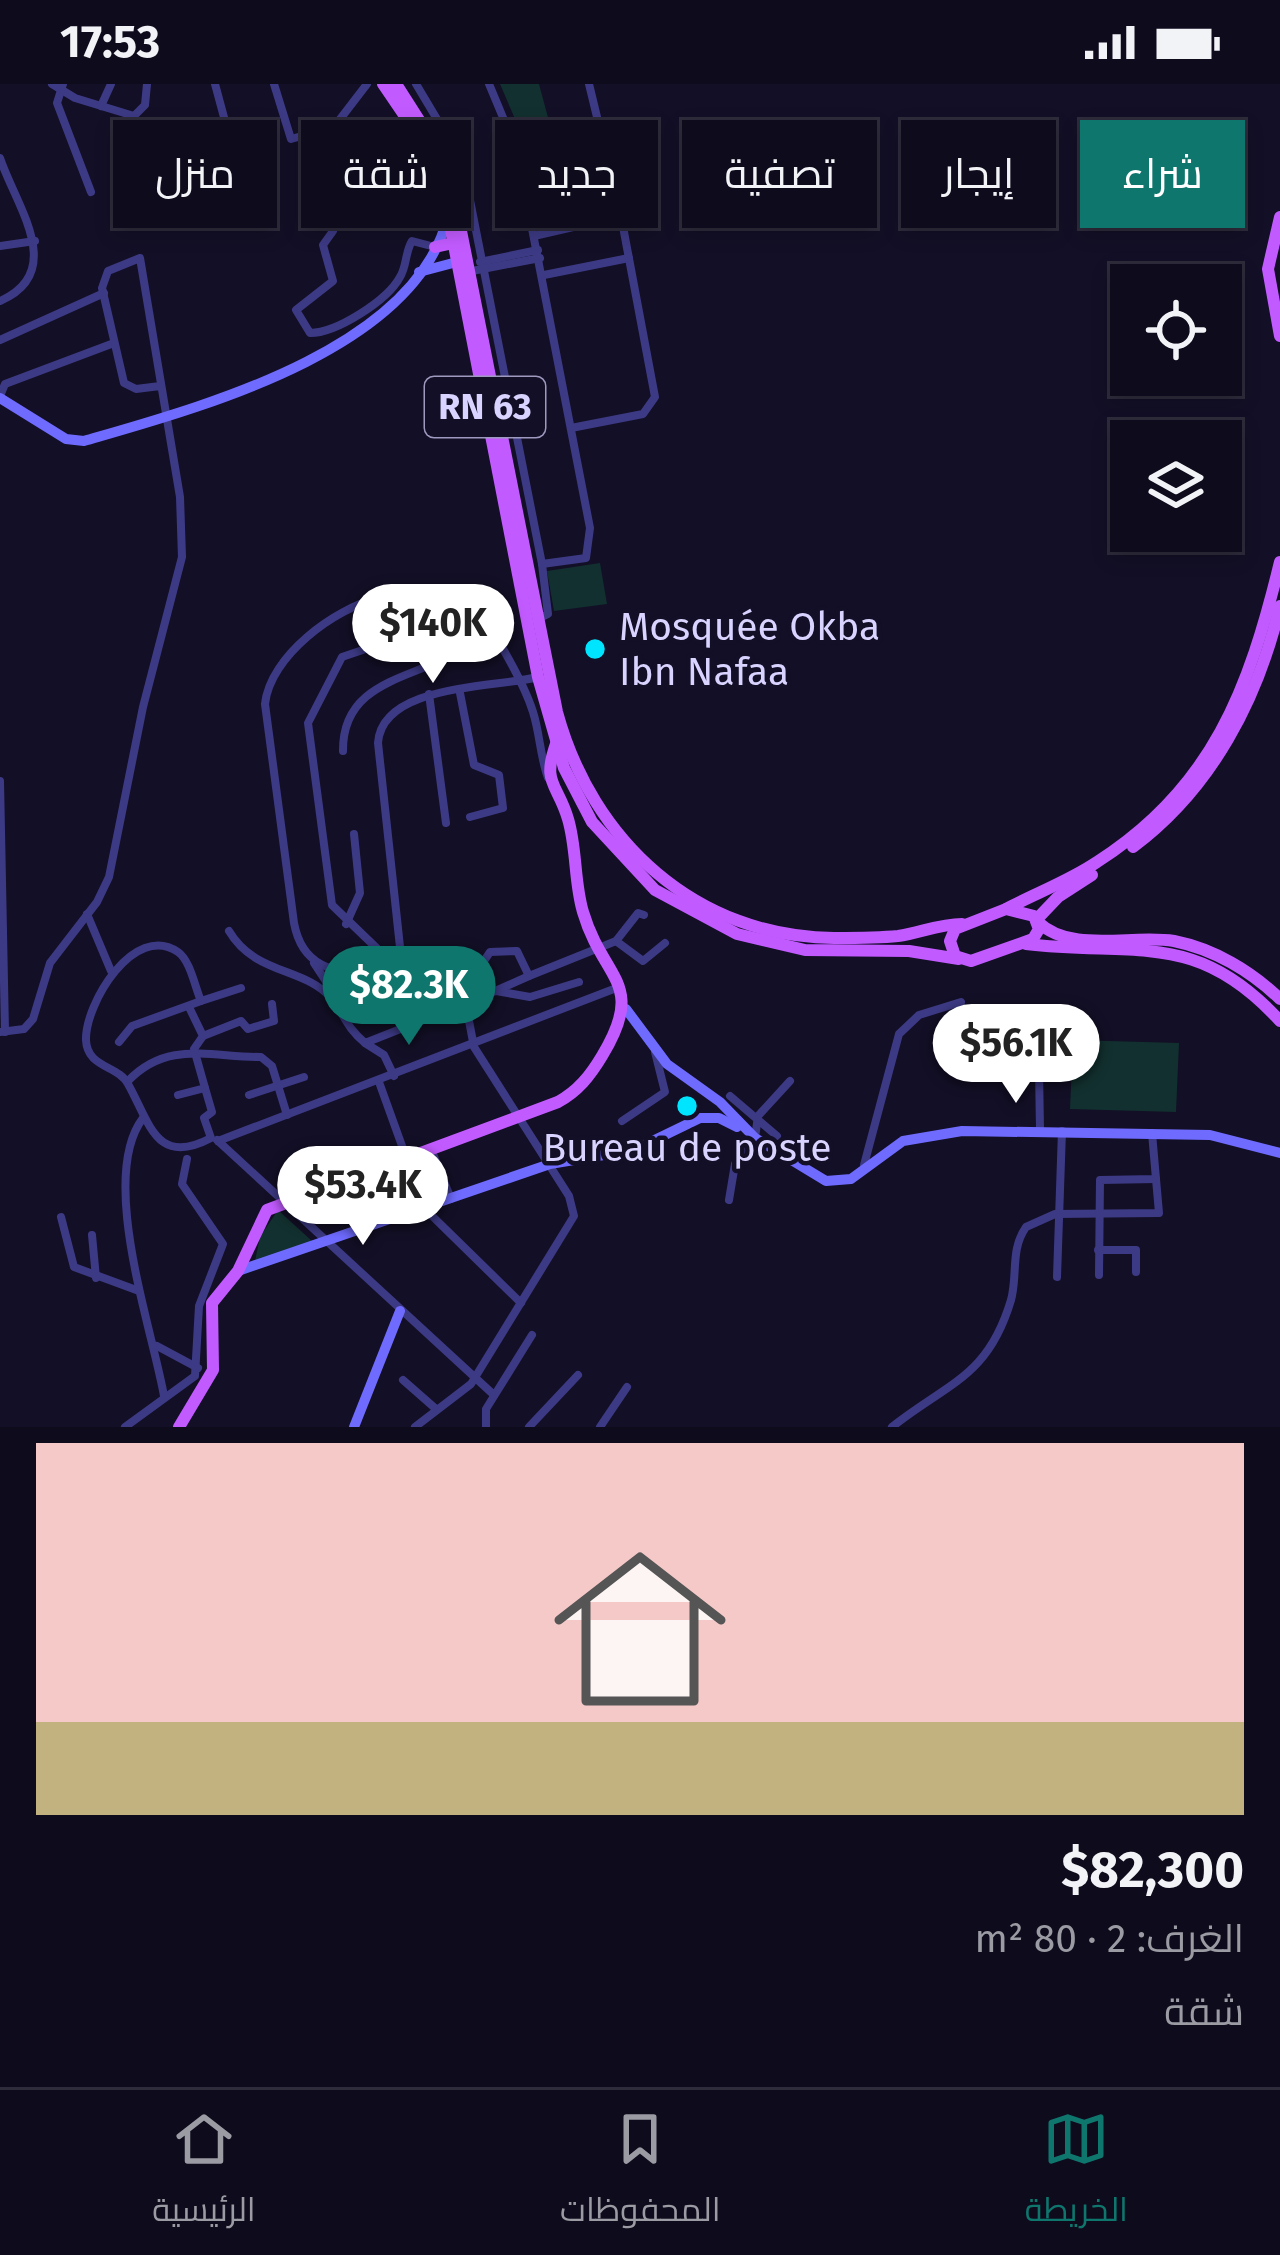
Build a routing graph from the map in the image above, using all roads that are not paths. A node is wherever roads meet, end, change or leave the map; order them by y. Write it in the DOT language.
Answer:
graph roads {
  1 [pos="111,84"];
  2 [pos="147,84"];
  3 [pos="214,84"];
  4 [pos="274,84"];
  5 [pos="367,84"];
  6 [pos="382,84"];
  7 [pos="396,84"];
  8 [pos="416,84"];
  9 [pos="489,84"];
  10 [pos="589,84"];
  11 [pos="58,86"];
  12 [pos="100,106"];
  13 [pos="224,120"];
  14 [pos="406,120"];
  15 [pos="598,120"];
  16 [pos="0,160"];
  17 [pos="91,192"];
  18 [pos="1280,217"];
  19 [pos="442,228"];
  20 [pos="453,228"];
  21 [pos="569,228"];
  22 [pos="623,228"];
  23 [pos="332,231"];
  24 [pos="534,236"];
  25 [pos="34,241"];
  26 [pos="459,244"];
  27 [pos="1280,244"];
  28 [pos="0,246"];
  29 [pos="435,247"];
  30 [pos="539,254"];
  31 [pos="629,257"];
  32 [pos="470,268"];
  33 [pos="416,274"];
  34 [pos="544,275"];
  35 [pos="104,292"];
  36 [pos="0,301"];
  37 [pos="1280,309"];
  38 [pos="1280,336"];
  39 [pos="0,340"];
  40 [pos="114,343"];
  41 [pos="160,386"];
  42 [pos="0,397"];
  43 [pos="165,414"];
  44 [pos="571,428"];
  45 [pos="1280,562"];
  46 [pos="542,564"];
  47 [pos="426,599"];
  48 [pos="446,600"];
  49 [pos="1280,605"];
  50 [pos="482,616"];
  51 [pos="426,619"];
  52 [pos="538,620"];
  53 [pos="538,677"];
  54 [pos="518,682"];
  55 [pos="460,693"];
  56 [pos="429,694"];
  57 [pos="561,729"];
  58 [pos="556,744"];
  59 [pos="344,751"];
  60 [pos="564,769"];
  61 [pos="548,779"];
  62 [pos="0,781"];
  63 [pos="470,817"];
  64 [pos="446,823"];
  65 [pos="354,834"];
  66 [pos="1085,874"];
  67 [pos="1052,902"];
  68 [pos="1006,909"];
  69 [pos="87,914"];
  70 [pos="644,915"];
  71 [pos="1038,920"];
  72 [pos="346,924"];
  73 [pos="962,924"];
  74 [pos="936,926"];
  75 [pos="230,932"];
  76 [pos="1068,939"];
  77 [pos="616,941"];
  78 [pos="665,943"];
  79 [pos="1026,944"];
  80 [pos="597,945"];
  81 [pos="909,951"];
  82 [pos="452,958"];
  83 [pos="959,958"];
  84 [pos="391,962"];
  85 [pos="314,963"];
  86 [pos="111,971"];
  87 [pos="529,976"];
  88 [pos="579,982"];
  89 [pos="619,987"];
  90 [pos="241,988"];
  91 [pos="496,991"];
  92 [pos="484,996"];
  93 [pos="331,998"];
  94 [pos="1280,999"];
  95 [pos="465,1000"];
  96 [pos="201,1001"];
  97 [pos="961,1003"];
  98 [pos="272,1004"];
  99 [pos="189,1007"];
  100 [pos="626,1009"];
  101 [pos="1280,1021"];
  102 [pos="3,1032"];
  103 [pos="203,1036"];
  104 [pos="119,1042"];
  105 [pos="365,1043"];
  106 [pos="652,1043"];
  107 [pos="474,1047"];
  108 [pos="194,1049"];
  109 [pos="1039,1070"];
  110 [pos="394,1076"];
  111 [pos="304,1077"];
  112 [pos="128,1081"];
  113 [pos="790,1081"];
  114 [pos="379,1082"];
  115 [pos="277,1087"];
  116 [pos="205,1088"];
  117 [pos="178,1095"];
  118 [pos="250,1095"];
  119 [pos="730,1096"];
  120 [pos="287,1115"];
  121 [pos="518,1117"];
  122 [pos="143,1118"];
  123 [pos="622,1121"];
  124 [pos="757,1122"];
  125 [pos="1040,1129"];
  126 [pos="1063,1130"];
  127 [pos="1152,1132"];
  128 [pos="777,1136"];
  129 [pos="754,1138"];
  130 [pos="215,1139"];
  131 [pos="431,1147"];
  132 [pos="1280,1153"];
  133 [pos="406,1157"];
  134 [pos="187,1159"];
  135 [pos="550,1164"];
  136 [pos="864,1165"];
  137 [pos="380,1166"];
  138 [pos="1156,1179"];
  139 [pos="451,1199"];
  140 [pos="729,1200"];
  141 [pos="283,1202"];
  142 [pos="423,1208"];
  143 [pos="1055,1214"];
  144 [pos="1097,1215"];
  145 [pos="61,1217"];
  146 [pos="399,1218"];
  147 [pos="92,1235"];
  148 [pos="328,1245"];
  149 [pos="1098,1250"];
  150 [pos="238,1271"];
  151 [pos="1136,1272"];
  152 [pos="1099,1275"];
  153 [pos="1057,1277"];
  154 [pos="96,1278"];
  155 [pos="209,1282"];
  156 [pos="141,1292"];
  157 [pos="521,1303"];
  158 [pos="400,1311"];
  159 [pos="532,1335"];
  160 [pos="155,1346"];
  161 [pos="198,1368"];
  162 [pos="578,1375"];
  163 [pos="474,1378"];
  164 [pos="403,1380"];
  165 [pos="627,1387"];
  166 [pos="494,1395"];
  167 [pos="164,1396"];
  168 [pos="436,1409"];
  169 [pos="418,1426"];
  170 [pos="125,1427"];
  171 [pos="178,1427"];
  172 [pos="357,1427"];
  173 [pos="486,1427"];
  174 [pos="529,1427"];
  175 [pos="600,1427"];
  176 [pos="892,1427"];
  1 -- 12 [label="street"];
  2 -- 12 [label="street"];
  3 -- 13 [label="street"];
  4 -- 5 [label="street"];
  6 -- 14 [label="main road"];
  7 -- 26 [label="main road"];
  8 -- 32 [label="street"];
  9 -- 24 [label="street"];
  10 -- 15 [label="street"];
  11 -- 12 [label="street"];
  11 -- 17 [label="street"];
  16 -- 25 [label="street"];
  18 -- 38 [label="main road"];
  19 -- 29 [label="main road"];
  20 -- 26 [label="main road"];
  21 -- 24 [label="street"];
  22 -- 31 [label="street"];
  23 -- 29 [label="street"];
  24 -- 30 [label="street"];
  25 -- 28 [label="street"];
  25 -- 36 [label="street"];
  26 -- 29 [label="main road"];
  26 -- 32 [label="main road"];
  27 -- 37 [label="main road"];
  29 -- 33 [label="main road"];
  30 -- 32 [label="street"];
  30 -- 34 [label="street"];
  31 -- 34 [label="street"];
  31 -- 44 [label="street"];
  32 -- 33 [label="main road"];
  32 -- 46 [label="street"];
  32 -- 52 [label="main road"];
  32 -- 53 [label="main road, RN 63"];
  33 -- 43 [label="main road"];
  34 -- 44 [label="street"];
  35 -- 39 [label="street"];
  35 -- 40 [label="street"];
  35 -- 41 [label="street"];
  40 -- 41 [label="street"];
  40 -- 42 [label="street"];
  41 -- 43 [label="street"];
  42 -- 43 [label="main road"];
  43 -- 69 [label="street"];
  44 -- 46 [label="street"];
  45 -- 66 [label="main road"];
  46 -- 52 [label="street"];
  47 -- 48 [label="street"];
  47 -- 51 [label="street"];
  47 -- 85 [label="street"];
  48 -- 50 [label="street"];
  48 -- 51 [label="street"];
  49 -- 66 [label="main road"];
  50 -- 54 [label="street"];
  50 -- 59 [label="street"];
  51 -- 72 [label="street"];
  52 -- 57 [label="main road"];
  53 -- 54 [label="street"];
  53 -- 58 [label="main road, RN 63"];
  54 -- 55 [label="street"];
  54 -- 61 [label="street"];
  55 -- 56 [label="street"];
  55 -- 63 [label="street"];
  56 -- 64 [label="street"];
  56 -- 84 [label="street"];
  57 -- 58 [label="main road"];
  57 -- 74 [label="main road"];
  58 -- 60 [label="main road"];
  58 -- 61 [label="main road"];
  60 -- 61 [label="main road"];
  60 -- 81 [label="main road"];
  61 -- 80 [label="main road"];
  62 -- 102 [label="street"];
  65 -- 72 [label="street"];
  66 -- 67 [label="main road"];
  66 -- 68 [label="main road"];
  67 -- 71 [label="main road"];
  67 -- 76 [label="main road"];
  68 -- 71 [label="main road"];
  68 -- 73 [label="main road"];
  69 -- 86 [label="street"];
  69 -- 102 [label="street"];
  70 -- 77 [label="street"];
  71 -- 76 [label="main road"];
  71 -- 79 [label="main road"];
  72 -- 84 [label="street"];
  73 -- 74 [label="main road"];
  73 -- 83 [label="main road"];
  74 -- 81 [label="main road"];
  75 -- 93 [label="street"];
  76 -- 94 [label="main road"];
  77 -- 78 [label="street"];
  77 -- 80 [label="street"];
  79 -- 83 [label="main road"];
  79 -- 101 [label="main road"];
  80 -- 87 [label="street"];
  80 -- 89 [label="main road"];
  81 -- 83 [label="main road"];
  82 -- 95 [label="street"];
  84 -- 85 [label="street"];
  85 -- 93 [label="street"];
  86 -- 96 [label="street"];
  86 -- 112 [label="street"];
  87 -- 91 [label="street"];
  87 -- 92 [label="street"];
  88 -- 91 [label="street"];
  89 -- 100 [label="main road"];
  89 -- 107 [label="street"];
  90 -- 96 [label="street"];
  91 -- 92 [label="street"];
  92 -- 95 [label="street"];
  93 -- 105 [label="street"];
  95 -- 105 [label="street"];
  95 -- 107 [label="street"];
  96 -- 99 [label="street"];
  97 -- 136 [label="street"];
  98 -- 103 [label="street"];
  99 -- 103 [label="street"];
  99 -- 104 [label="street"];
  100 -- 106 [label="main road"];
  100 -- 121 [label="main road"];
  103 -- 108 [label="street"];
  105 -- 110 [label="street"];
  106 -- 123 [label="street"];
  106 -- 129 [label="main road"];
  107 -- 110 [label="street"];
  107 -- 121 [label="street"];
  108 -- 112 [label="street"];
  108 -- 115 [label="street"];
  108 -- 116 [label="street"];
  109 -- 125 [label="street"];
  110 -- 114 [label="street"];
  111 -- 115 [label="street"];
  112 -- 122 [label="street"];
  113 -- 124 [label="street"];
  114 -- 120 [label="street"];
  114 -- 133 [label="street"];
  115 -- 118 [label="street"];
  115 -- 120 [label="street"];
  116 -- 117 [label="street"];
  116 -- 130 [label="street"];
  119 -- 124 [label="street"];
  120 -- 130 [label="street"];
  121 -- 131 [label="main road"];
  121 -- 135 [label="street"];
  122 -- 130 [label="street"];
  122 -- 156 [label="street"];
  124 -- 128 [label="street"];
  124 -- 129 [label="street"];
  125 -- 126 [label="main road"];
  125 -- 136 [label="main road"];
  126 -- 127 [label="main road"];
  126 -- 143 [label="street"];
  127 -- 132 [label="main road"];
  127 -- 138 [label="street"];
  129 -- 135 [label="main road"];
  129 -- 136 [label="main road"];
  129 -- 140 [label="street"];
  130 -- 141 [label="street"];
  131 -- 133 [label="main road"];
  131 -- 139 [label="street"];
  133 -- 137 [label="main road"];
  134 -- 155 [label="street"];
  135 -- 139 [label="main road"];
  135 -- 157 [label="street"];
  137 -- 141 [label="main road"];
  137 -- 146 [label="street"];
  138 -- 144 [label="street"];
  138 -- 144 [label="street"];
  139 -- 142 [label="main road"];
  141 -- 148 [label="street"];
  141 -- 150 [label="main road"];
  142 -- 146 [label="main road"];
  142 -- 157 [label="street"];
  143 -- 144 [label="street"];
  143 -- 153 [label="street"];
  143 -- 176 [label="street"];
  144 -- 149 [label="street"];
  145 -- 154 [label="street"];
  146 -- 148 [label="main road"];
  147 -- 154 [label="street"];
  148 -- 150 [label="main road"];
  148 -- 158 [label="street"];
  149 -- 151 [label="street"];
  149 -- 152 [label="street"];
  150 -- 155 [label="street"];
  150 -- 171 [label="main road"];
  154 -- 156 [label="street"];
  155 -- 161 [label="street"];
  156 -- 160 [label="street"];
  157 -- 163 [label="street"];
  158 -- 163 [label="street"];
  158 -- 172 [label="main road"];
  159 -- 166 [label="street"];
  160 -- 161 [label="street"];
  160 -- 167 [label="street"];
  161 -- 167 [label="street"];
  162 -- 174 [label="street"];
  163 -- 166 [label="street"];
  163 -- 168 [label="street"];
  164 -- 168 [label="street"];
  165 -- 175 [label="street"];
  166 -- 173 [label="street"];
  167 -- 170 [label="street"];
  168 -- 169 [label="street"];
}
